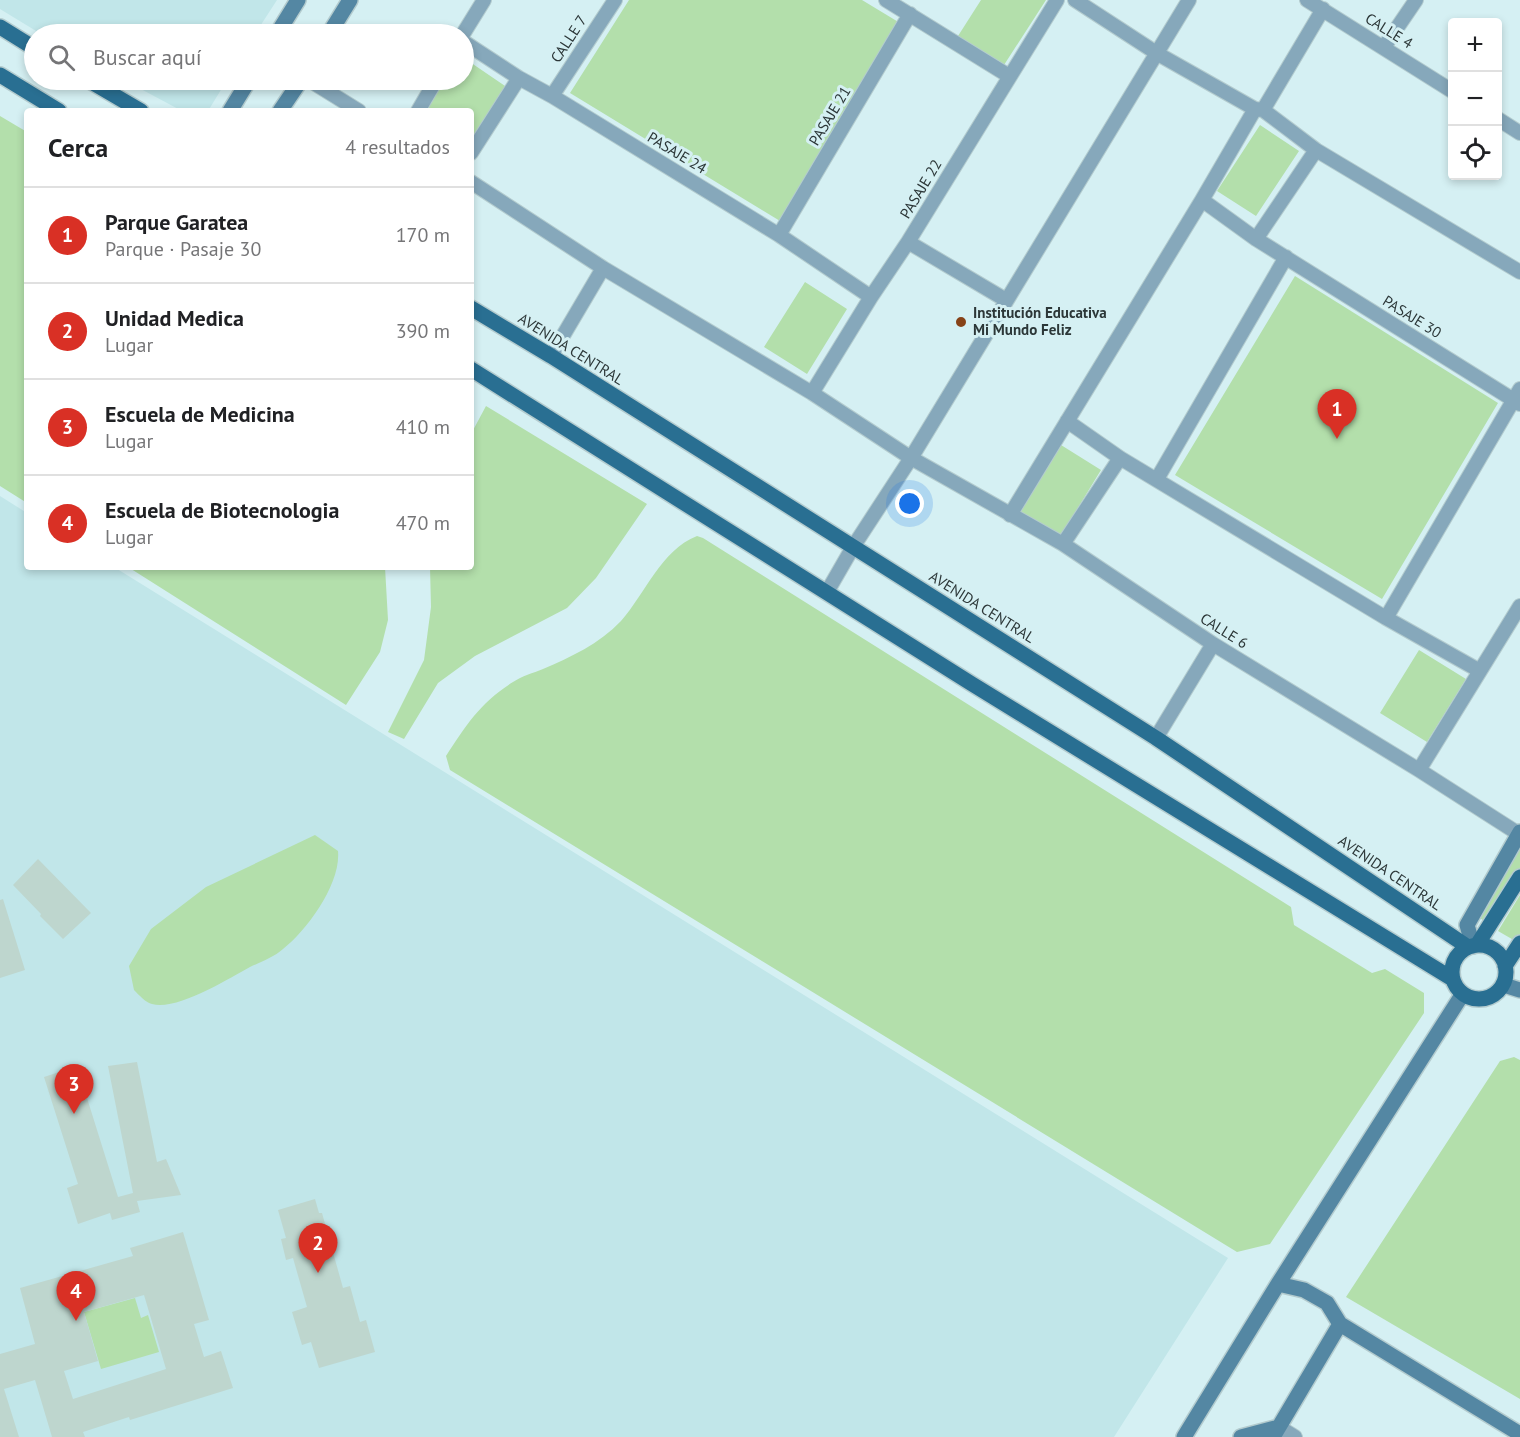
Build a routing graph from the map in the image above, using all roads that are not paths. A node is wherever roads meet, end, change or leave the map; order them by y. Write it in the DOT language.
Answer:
graph roads {
  1 [pos="298,0"];
  2 [pos="350,0"];
  3 [pos="484,0"];
  4 [pos="615,0"];
  5 [pos="886,0"];
  6 [pos="1057,0"];
  7 [pos="1075,0"];
  8 [pos="1189,0"];
  9 [pos="1307,0"];
  10 [pos="1416,0"];
  11 [pos="1323,9"];
  12 [pos="910,14"];
  13 [pos="283,24"];
  14 [pos="335,24"];
  15 [pos="469,24"];
  16 [pos="0,27"];
  17 [pos="24,42"];
  18 [pos="1384,47"];
  19 [pos="474,49"];
  20 [pos="1158,54"];
  21 [pos="0,75"];
  22 [pos="1009,76"];
  23 [pos="519,78"];
  24 [pos="1448,88"];
  25 [pos="24,90"];
  26 [pos="25,90"];
  27 [pos="105,90"];
  28 [pos="243,90"];
  29 [pos="294,90"];
  30 [pos="325,90"];
  31 [pos="430,90"];
  32 [pos="552,96"];
  33 [pos="54,108"];
  34 [pos="136,108"];
  35 [pos="232,108"];
  36 [pos="282,108"];
  37 [pos="354,108"];
  38 [pos="419,108"];
  39 [pos="1259,110"];
  40 [pos="1502,122"];
  41 [pos="1520,133"];
  42 [pos="474,148"];
  43 [pos="1316,150"];
  44 [pos="474,184"];
  45 [pos="1202,200"];
  46 [pos="779,235"];
  47 [pos="1256,239"];
  48 [pos="909,242"];
  49 [pos="1286,257"];
  50 [pos="603,267"];
  51 [pos="1520,272"];
  52 [pos="871,297"];
  53 [pos="1006,300"];
  54 [pos="474,310"];
  55 [pos="551,356"];
  56 [pos="474,371"];
  57 [pos="812,393"];
  58 [pos="1518,398"];
  59 [pos="1067,421"];
  60 [pos="911,458"];
  61 [pos="1120,458"];
  62 [pos="1157,479"];
  63 [pos="1010,515"];
  64 [pos="1063,544"];
  65 [pos="853,547"];
  66 [pos="827,592"];
  67 [pos="1520,606"];
  68 [pos="1386,618"];
  69 [pos="1213,644"];
  70 [pos="1480,671"];
  71 [pos="1156,738"];
  72 [pos="1419,770"];
  73 [pos="1519,833"];
  74 [pos="1520,877"];
  75 [pos="1520,943"];
  76 [pos="1473,946"];
  77 [pos="1505,966"];
  78 [pos="1451,978"];
  79 [pos="1504,985"];
  80 [pos="1520,990"];
  81 [pos="1462,994"];
  82 [pos="1278,1284"];
  83 [pos="1340,1324"];
  84 [pos="1276,1432"];
  85 [pos="1520,1434"];
  86 [pos="1184,1437"];
  87 [pos="1241,1437"];
  88 [pos="1295,1437"];
  1 -- 13 [label="main road"];
  2 -- 14 [label="main road"];
  3 -- 15 [label="street"];
  4 -- 32 [label="street, CALLE 7"];
  5 -- 12 [label="street"];
  6 -- 22 [label="street, PASAJE 22"];
  7 -- 20 [label="street"];
  8 -- 20 [label="street"];
  9 -- 11 [label="street, CALLE 4"];
  10 -- 18 [label="street"];
  11 -- 18 [label="street, CALLE 4"];
  11 -- 39 [label="street"];
  12 -- 22 [label="street"];
  12 -- 46 [label="street, PASAJE 21"];
  16 -- 17 [label="main road"];
  18 -- 24 [label="street, CALLE 4"];
  19 -- 23 [label="street, PASAJE 24"];
  20 -- 39 [label="street"];
  20 -- 53 [label="street"];
  21 -- 25 [label="main road"];
  22 -- 48 [label="street, PASAJE 22"];
  23 -- 32 [label="street, PASAJE 24"];
  23 -- 42 [label="street"];
  26 -- 33 [label="main road"];
  27 -- 34 [label="main road"];
  28 -- 35 [label="main road"];
  29 -- 36 [label="main road"];
  30 -- 37 [label="street"];
  31 -- 38 [label="street"];
  32 -- 46 [label="street, PASAJE 24"];
  39 -- 43 [label="street"];
  39 -- 45 [label="street"];
  40 -- 41 [label="street"];
  43 -- 47 [label="street"];
  43 -- 51 [label="street"];
  44 -- 50 [label="street, CALLE 6"];
  45 -- 47 [label="street, PASAJE 30"];
  45 -- 59 [label="street"];
  46 -- 52 [label="street, PASAJE 24"];
  47 -- 49 [label="street, PASAJE 30"];
  48 -- 52 [label="street, PASAJE 22"];
  48 -- 53 [label="street"];
  49 -- 58 [label="street, PASAJE 30"];
  49 -- 62 [label="street"];
  50 -- 55 [label="street"];
  50 -- 57 [label="street, CALLE 6"];
  52 -- 57 [label="street, PASAJE 22"];
  53 -- 60 [label="street"];
  54 -- 55 [label="main road, AVENIDA CENTRAL"];
  55 -- 65 [label="main road, AVENIDA CENTRAL"];
  56 -- 66 [label="main road"];
  57 -- 60 [label="street, CALLE 6"];
  58 -- 68 [label="street"];
  59 -- 61 [label="street"];
  59 -- 63 [label="street"];
  60 -- 63 [label="street, CALLE 6"];
  60 -- 65 [label="street"];
  61 -- 62 [label="street"];
  61 -- 64 [label="street"];
  62 -- 68 [label="street"];
  63 -- 64 [label="street, CALLE 6"];
  64 -- 69 [label="street, CALLE 6"];
  65 -- 66 [label="street"];
  65 -- 71 [label="main road, AVENIDA CENTRAL"];
  66 -- 78 [label="main road"];
  67 -- 70 [label="street"];
  68 -- 70 [label="street"];
  69 -- 71 [label="street"];
  69 -- 72 [label="street, CALLE 6"];
  70 -- 72 [label="street"];
  71 -- 76 [label="main road, AVENIDA CENTRAL"];
  72 -- 73 [label="street, CALLE 6"];
  73 -- 76 [label="main road"];
  74 -- 76 [label="main road"];
  75 -- 77 [label="main road"];
  76 -- 77 [label="main road"];
  76 -- 78 [label="main road"];
  77 -- 79 [label="main road"];
  78 -- 81 [label="main road"];
  79 -- 80 [label="main road"];
  79 -- 81 [label="main road"];
  81 -- 82 [label="main road"];
  82 -- 83 [label="main road"];
  82 -- 86 [label="main road"];
  83 -- 84 [label="main road"];
  83 -- 85 [label="main road"];
  84 -- 87 [label="main road"];
  84 -- 88 [label="street"];
}
